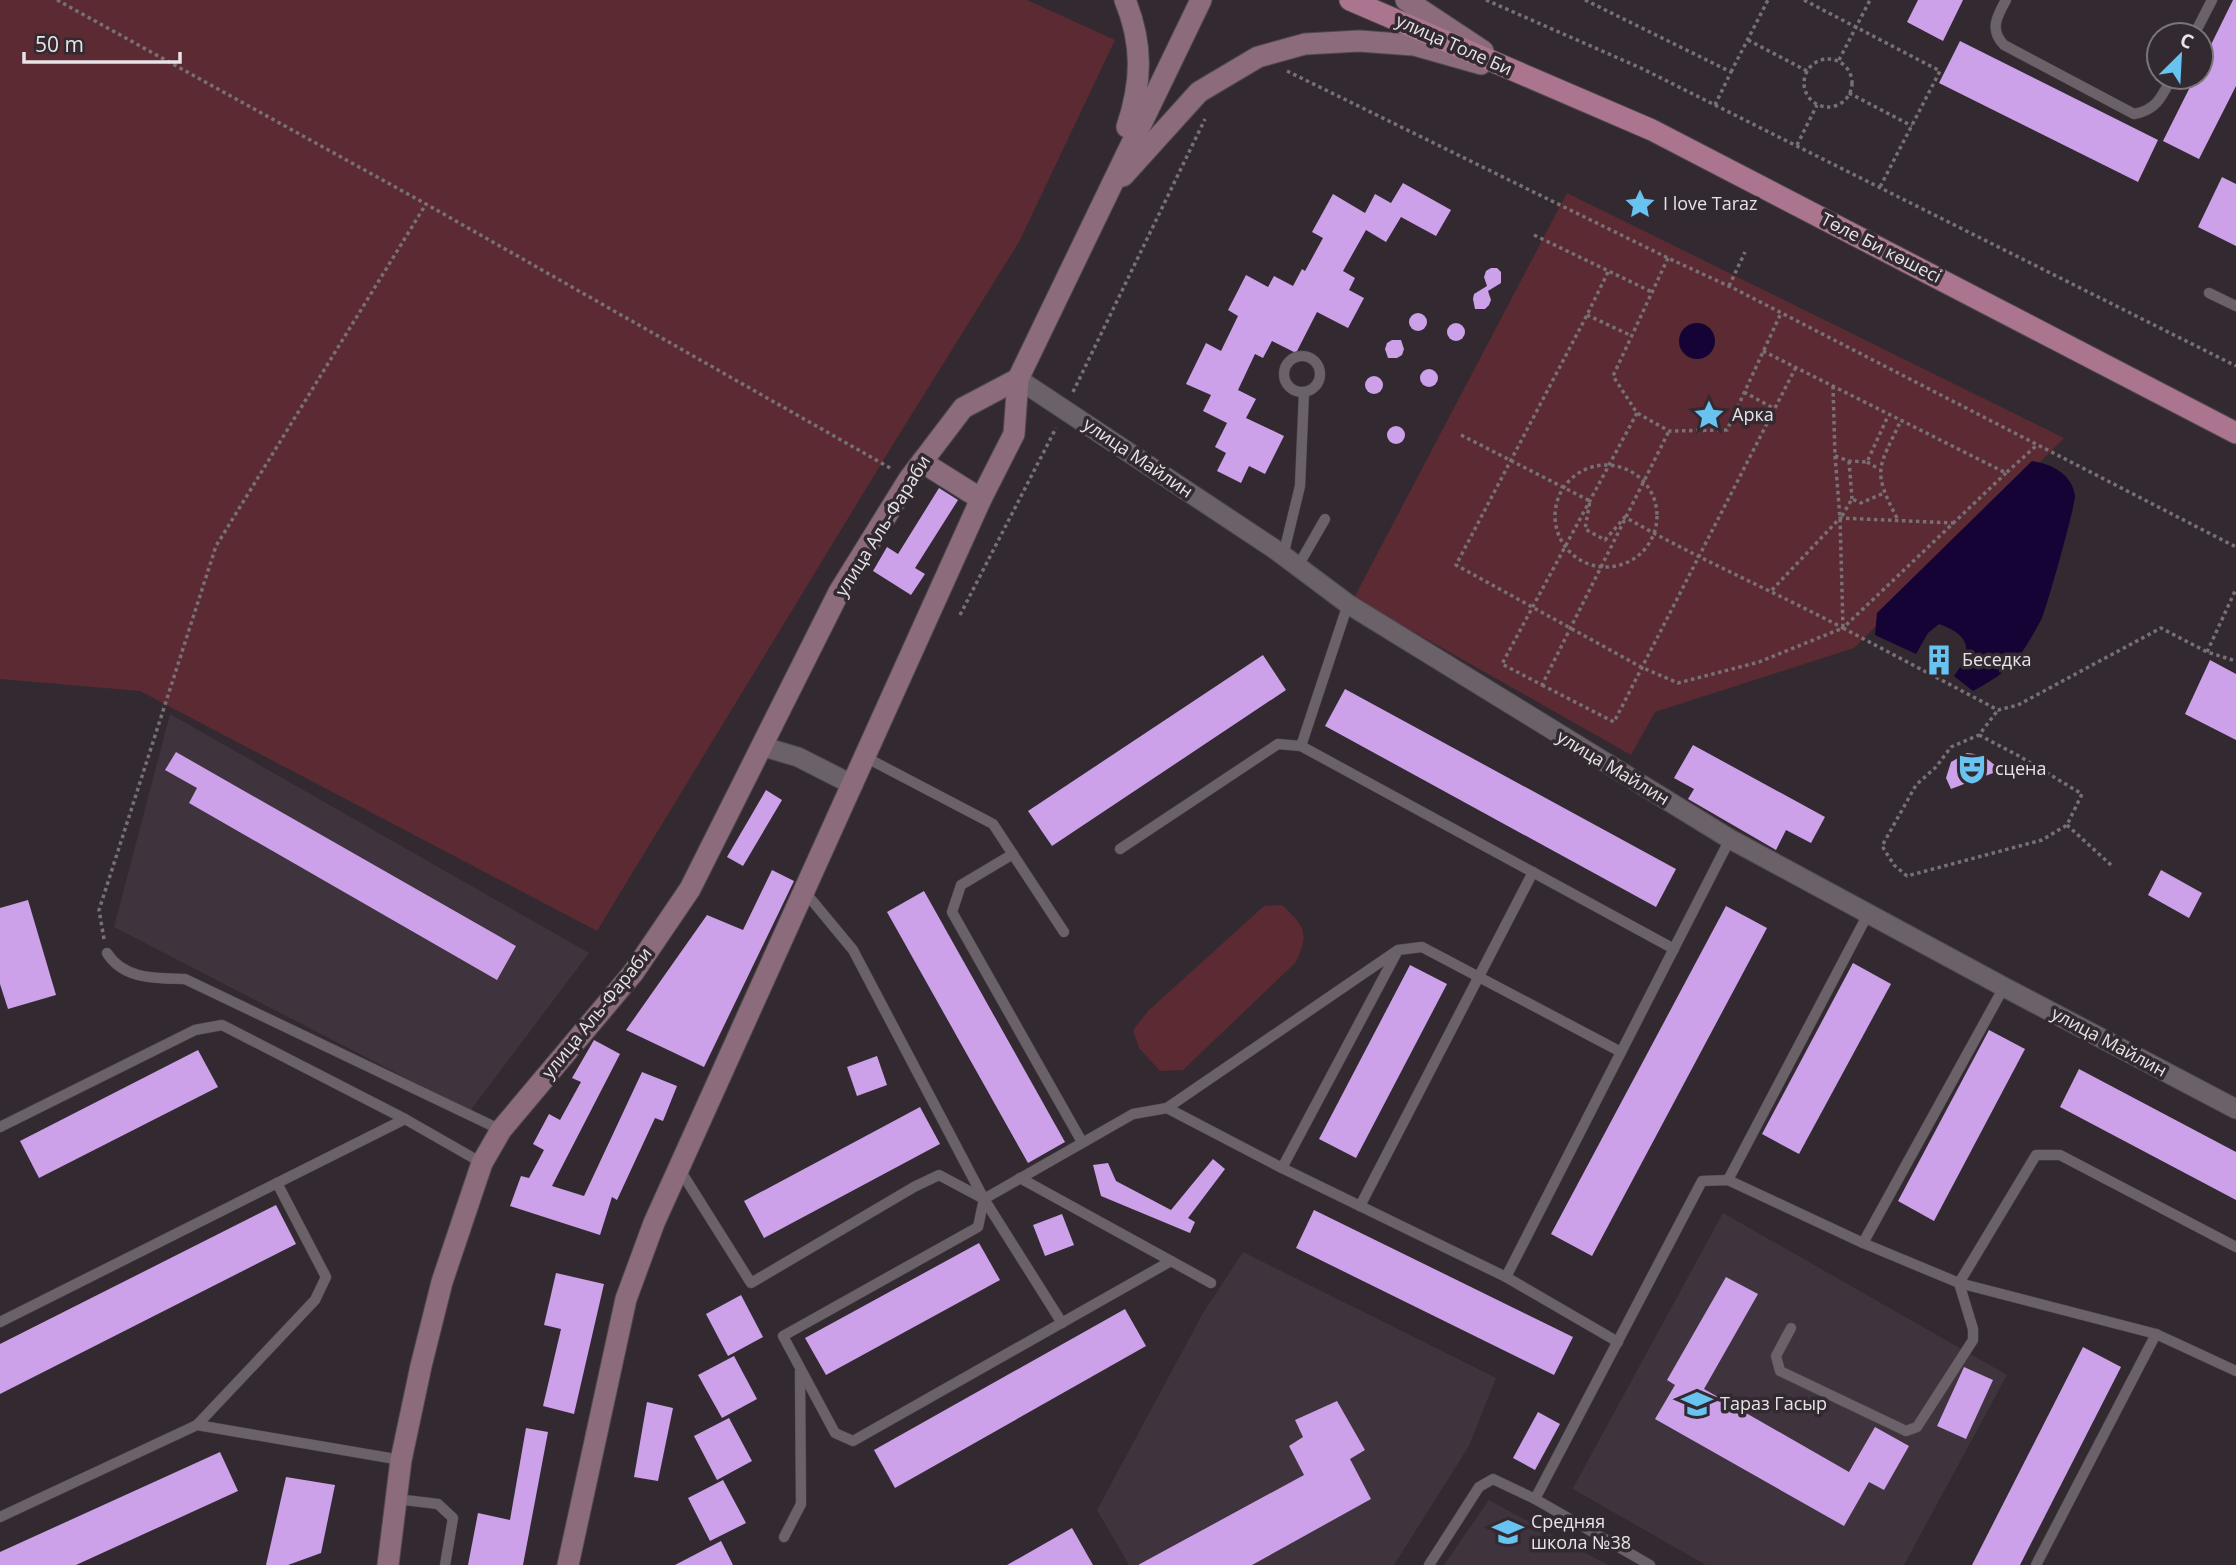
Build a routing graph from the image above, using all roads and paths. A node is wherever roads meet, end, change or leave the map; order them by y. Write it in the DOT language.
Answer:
graph roads {
  1 [pos="57,0"];
  2 [pos="1125,0"];
  3 [pos="1201,0"];
  4 [pos="1350,0"];
  5 [pos="1406,0"];
  6 [pos="1486,0"];
  7 [pos="1499,0"];
  8 [pos="1585,0"];
  9 [pos="1768,0"];
  10 [pos="1804,0"];
  11 [pos="1870,0"];
  12 [pos="2006,0"];
  13 [pos="2212,0"];
  14 [pos="1499,6"];
  15 [pos="2201,21"];
  16 [pos="1857,26"];
  17 [pos="1748,40"];
  18 [pos="1258,57"];
  19 [pos="1839,61"];
  20 [pos="1807,71"];
  21 [pos="1731,72"];
  22 [pos="1520,74"];
  23 [pos="2164,91"];
  24 [pos="1849,93"];
  25 [pos="1817,104"];
  26 [pos="1715,105"];
  27 [pos="1205,118"];
  28 [pos="1912,126"];
  29 [pos="1797,145"];
  30 [pos="1880,187"];
  31 [pos="1106,195"];
  32 [pos="426,204"];
  33 [pos="1534,235"];
  34 [pos="1745,252"];
  35 [pos="1668,258"];
  36 [pos="1608,272"];
  37 [pos="1729,286"];
  38 [pos="1652,292"];
  39 [pos="2209,293"];
  40 [pos="2236,306"];
  41 [pos="1781,313"];
  42 [pos="1587,315"];
  43 [pos="1632,336"];
  44 [pos="1763,351"];
  45 [pos="2236,366"];
  46 [pos="1796,367"];
  47 [pos="1018,379"];
  48 [pos="1833,385"];
  49 [pos="1304,392"];
  50 [pos="1744,392"];
  51 [pos="1774,408"];
  52 [pos="1065,410"];
  53 [pos="1637,412"];
  54 [pos="1888,416"];
  55 [pos="1901,420"];
  56 [pos="1669,431"];
  57 [pos="2236,433"];
  58 [pos="1461,435"];
  59 [pos="2038,445"];
  60 [pos="1835,456"];
  61 [pos="922,461"];
  62 [pos="1849,461"];
  63 [pos="1509,462"];
  64 [pos="1867,462"];
  65 [pos="1608,465"];
  66 [pos="1879,469"];
  67 [pos="2006,474"];
  68 [pos="909,479"];
  69 [pos="1644,481"];
  70 [pos="1563,488"];
  71 [pos="1884,493"];
  72 [pos="981,499"];
  73 [pos="1852,499"];
  74 [pos="1590,501"];
  75 [pos="1625,517"];
  76 [pos="1840,518"];
  77 [pos="1897,518"];
  78 [pos="1325,519"];
  79 [pos="1954,523"];
  80 [pos="1654,534"];
  81 [pos="1564,546"];
  82 [pos="2236,547"];
  83 [pos="1697,557"];
  84 [pos="1291,561"];
  85 [pos="1602,567"];
  86 [pos="2236,589"];
  87 [pos="1772,590"];
  88 [pos="1348,604"];
  89 [pos="1533,608"];
  90 [pos="960,615"];
  91 [pos="1843,628"];
  92 [pos="1570,629"];
  93 [pos="2207,652"];
  94 [pos="2236,662"];
  95 [pos="1641,667"];
  96 [pos="1542,685"];
  97 [pos="1998,710"];
  98 [pos="1979,736"];
  99 [pos="761,746"];
  100 [pos="1301,746"];
  101 [pos="865,757"];
  102 [pos="853,785"];
  103 [pos="2067,825"];
  104 [pos="1730,839"];
  105 [pos="1120,849"];
  106 [pos="1013,854"];
  107 [pos="2111,864"];
  108 [pos="1533,872"];
  109 [pos="805,892"];
  110 [pos="1868,914"];
  111 [pos="1064,932"];
  112 [pos="1674,949"];
  113 [pos="1398,950"];
  114 [pos="107,953"];
  115 [pos="1480,978"];
  116 [pos="2004,987"];
  117 [pos="1621,1052"];
  118 [pos="1167,1108"];
  119 [pos="2236,1109"];
  120 [pos="405,1119"];
  121 [pos="0,1127"];
  122 [pos="501,1130"];
  123 [pos="1082,1142"];
  124 [pos="482,1163"];
  125 [pos="1282,1168"];
  126 [pos="680,1169"];
  127 [pos="1020,1178"];
  128 [pos="1728,1180"];
  129 [pos="278,1183"];
  130 [pos="984,1199"];
  131 [pos="1360,1206"];
  132 [pos="1863,1242"];
  133 [pos="2236,1247"];
  134 [pos="1171,1261"];
  135 [pos="1506,1277"];
  136 [pos="1211,1283"];
  137 [pos="1959,1283"];
  138 [pos="0,1322"];
  139 [pos="1062,1323"];
  140 [pos="1791,1328"];
  141 [pos="2156,1334"];
  142 [pos="1618,1342"];
  143 [pos="800,1367"];
  144 [pos="2236,1371"];
  145 [pos="197,1425"];
  146 [pos="401,1460"];
  147 [pos="396,1499"];
  148 [pos="1535,1499"];
  149 [pos="0,1517"];
  150 [pos="784,1537"];
  151 [pos="387,1565"];
  152 [pos="445,1565"];
  153 [pos="568,1565"];
  154 [pos="1429,1565"];
  155 [pos="1650,1565"];
  156 [pos="2036,1565"];
  1 -- 32 [label="path"];
  2 -- 31 [label="main road"];
  3 -- 31 [label="main road"];
  4 -- 22 [label="main road, улица Толе Би"];
  5 -- 22 [label="main road"];
  6 -- 14 [label="path"];
  7 -- 14 [label="path"];
  8 -- 21 [label="path"];
  9 -- 17 [label="path"];
  10 -- 16 [label="path"];
  11 -- 16 [label="path"];
  12 -- 23 [label="lane"];
  13 -- 15 [label="lane"];
  14 -- 26 [label="path"];
  16 -- 19 [label="path"];
  16 -- 28 [label="path"];
  17 -- 20 [label="path"];
  17 -- 21 [label="path"];
  18 -- 22 [label="main road"];
  18 -- 31 [label="main road"];
  18 -- 35 [label="path"];
  19 -- 20 [label="path"];
  19 -- 24 [label="path"];
  20 -- 25 [label="path"];
  21 -- 26 [label="path"];
  22 -- 57 [label="main road, Төле Би көшесі"];
  24 -- 25 [label="path"];
  24 -- 28 [label="path"];
  25 -- 29 [label="path"];
  26 -- 29 [label="path"];
  27 -- 52 [label="path"];
  28 -- 30 [label="path"];
  29 -- 30 [label="path"];
  30 -- 45 [label="path"];
  31 -- 47 [label="main road"];
  32 -- 68 [label="path"];
  32 -- 114 [label="path"];
  33 -- 36 [label="path"];
  34 -- 37 [label="path"];
  35 -- 37 [label="path"];
  35 -- 38 [label="path"];
  36 -- 38 [label="path"];
  36 -- 42 [label="path"];
  37 -- 41 [label="path"];
  38 -- 43 [label="path"];
  39 -- 40 [label="lane"];
  41 -- 44 [label="path"];
  41 -- 59 [label="path"];
  42 -- 43 [label="path"];
  42 -- 63 [label="path"];
  43 -- 53 [label="path"];
  44 -- 46 [label="path"];
  44 -- 50 [label="path"];
  46 -- 48 [label="path"];
  46 -- 51 [label="path"];
  47 -- 52 [label="street, улица Майлин"];
  47 -- 61 [label="main road, улица Аль-Фараби"];
  47 -- 72 [label="main road"];
  48 -- 54 [label="path"];
  48 -- 60 [label="path"];
  49 -- 84 [label="lane"];
  50 -- 51 [label="path"];
  50 -- 56 [label="path"];
  51 -- 83 [label="path"];
  52 -- 84 [label="street, улица Майлин"];
  52 -- 90 [label="path"];
  53 -- 56 [label="path"];
  53 -- 65 [label="path"];
  54 -- 55 [label="path"];
  54 -- 64 [label="path"];
  55 -- 66 [label="path"];
  55 -- 67 [label="path"];
  56 -- 69 [label="path"];
  58 -- 63 [label="path"];
  59 -- 67 [label="path"];
  59 -- 82 [label="path"];
  60 -- 62 [label="path"];
  60 -- 76 [label="path"];
  61 -- 68 [label="main road, улица Аль-Фараби"];
  61 -- 72 [label="main road"];
  62 -- 64 [label="path"];
  62 -- 73 [label="path"];
  63 -- 70 [label="path"];
  63 -- 89 [label="path"];
  64 -- 66 [label="path"];
  65 -- 69 [label="path"];
  65 -- 70 [label="path"];
  65 -- 74 [label="path"];
  66 -- 71 [label="path"];
  67 -- 79 [label="path"];
  68 -- 99 [label="main road, улица Аль-Фараби"];
  69 -- 75 [label="path"];
  69 -- 80 [label="path"];
  70 -- 74 [label="path"];
  70 -- 81 [label="path"];
  71 -- 73 [label="path"];
  71 -- 77 [label="path"];
  72 -- 101 [label="main road"];
  73 -- 76 [label="path"];
  74 -- 75 [label="path"];
  74 -- 81 [label="path"];
  75 -- 80 [label="path"];
  75 -- 85 [label="path"];
  76 -- 77 [label="path"];
  76 -- 87 [label="path"];
  76 -- 91 [label="path"];
  77 -- 79 [label="path"];
  78 -- 84 [label="lane"];
  79 -- 91 [label="path"];
  80 -- 83 [label="path"];
  80 -- 85 [label="path"];
  81 -- 85 [label="path"];
  81 -- 89 [label="path"];
  83 -- 87 [label="path"];
  83 -- 95 [label="path"];
  84 -- 88 [label="street, улица Майлин"];
  85 -- 92 [label="path"];
  86 -- 93 [label="path"];
  87 -- 91 [label="path"];
  88 -- 100 [label="lane"];
  88 -- 104 [label="street, улица Майлин"];
  89 -- 92 [label="path"];
  89 -- 96 [label="path"];
  91 -- 95 [label="path"];
  91 -- 97 [label="path"];
  92 -- 95 [label="path"];
  92 -- 96 [label="path"];
  93 -- 94 [label="path"];
  93 -- 97 [label="path"];
  95 -- 96 [label="path"];
  97 -- 98 [label="path"];
  98 -- 103 [label="path"];
  98 -- 103 [label="path"];
  99 -- 102 [label="street"];
  99 -- 122 [label="main road, улица Аль-Фараби"];
  100 -- 105 [label="lane"];
  100 -- 108 [label="lane"];
  101 -- 102 [label="main road"];
  101 -- 106 [label="lane"];
  102 -- 109 [label="main road"];
  103 -- 107 [label="path"];
  104 -- 110 [label="street, улица Майлин"];
  104 -- 112 [label="lane"];
  106 -- 111 [label="lane"];
  106 -- 123 [label="lane"];
  108 -- 112 [label="lane"];
  108 -- 115 [label="lane"];
  109 -- 126 [label="main road"];
  109 -- 130 [label="lane"];
  110 -- 116 [label="street, улица Майлин"];
  110 -- 128 [label="lane"];
  112 -- 117 [label="lane"];
  113 -- 115 [label="lane"];
  113 -- 118 [label="lane"];
  113 -- 125 [label="lane"];
  114 -- 122 [label="lane"];
  115 -- 117 [label="lane"];
  115 -- 131 [label="lane"];
  116 -- 119 [label="street, улица Майлин"];
  116 -- 132 [label="lane"];
  117 -- 135 [label="lane"];
  118 -- 123 [label="lane"];
  118 -- 125 [label="lane"];
  120 -- 121 [label="lane"];
  120 -- 124 [label="lane"];
  120 -- 129 [label="lane"];
  122 -- 124 [label="main road, улица Аль-Фараби"];
  123 -- 127 [label="lane"];
  124 -- 146 [label="main road, улица Аль-Фараби"];
  125 -- 131 [label="lane"];
  126 -- 130 [label="lane"];
  126 -- 153 [label="main road"];
  127 -- 130 [label="lane"];
  127 -- 134 [label="lane"];
  128 -- 132 [label="lane"];
  128 -- 142 [label="lane"];
  129 -- 138 [label="lane"];
  129 -- 145 [label="lane"];
  130 -- 139 [label="lane"];
  130 -- 143 [label="lane"];
  131 -- 135 [label="lane"];
  132 -- 137 [label="lane"];
  133 -- 137 [label="lane"];
  134 -- 136 [label="lane"];
  134 -- 139 [label="lane"];
  135 -- 142 [label="lane"];
  137 -- 140 [label="lane"];
  137 -- 141 [label="lane"];
  139 -- 143 [label="lane"];
  141 -- 144 [label="lane"];
  141 -- 156 [label="lane"];
  142 -- 148 [label="lane"];
  143 -- 150 [label="lane"];
  145 -- 146 [label="lane"];
  145 -- 149 [label="lane"];
  146 -- 147 [label="main road, улица Аль-Фараби"];
  147 -- 151 [label="main road, улица Аль-Фараби"];
  147 -- 152 [label="lane"];
  148 -- 154 [label="lane"];
  148 -- 155 [label="lane"];
}
